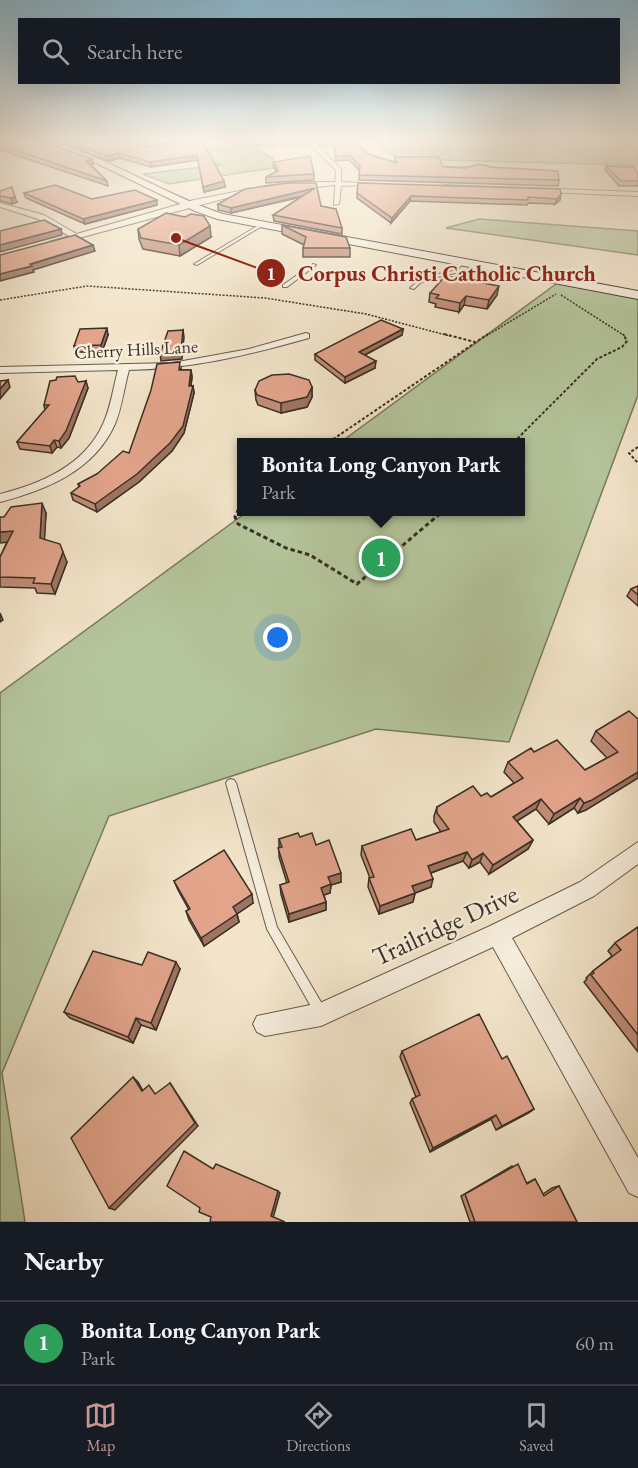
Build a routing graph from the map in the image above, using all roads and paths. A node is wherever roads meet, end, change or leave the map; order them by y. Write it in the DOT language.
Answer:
graph roads {
  1 [pos="176,198"];
  2 [pos="218,198"];
  3 [pos="337,198"];
  4 [pos="0,204"];
  5 [pos="336,204"];
  6 [pos="190,205"];
  7 [pos="260,226"];
  8 [pos="76,236"];
  9 [pos="40,246"];
  10 [pos="461,263"];
  11 [pos="196,264"];
  12 [pos="314,265"];
  13 [pos="285,286"];
  14 [pos="560,287"];
  15 [pos="412,288"];
  16 [pos="638,296"];
  17 [pos="0,300"];
  18 [pos="306,336"];
  19 [pos="475,342"];
  20 [pos="124,368"];
  21 [pos="0,370"];
  22 [pos="335,438"];
  23 [pos="518,438"];
  24 [pos="638,447"];
  25 [pos="638,463"];
  26 [pos="0,498"];
  27 [pos="237,514"];
  28 [pos="437,516"];
  29 [pos="231,783"];
  30 [pos="638,852"];
  31 [pos="498,934"];
  32 [pos="321,1014"];
  33 [pos="265,1024"];
  34 [pos="638,1184"];
  1 -- 6 [label="main road"];
  2 -- 6 [label="street"];
  3 -- 5 [label="street"];
  4 -- 8 [label="street"];
  6 -- 7 [label="main road"];
  6 -- 8 [label="street"];
  7 -- 10 [label="main road"];
  7 -- 11 [label="lane"];
  8 -- 9 [label="street"];
  10 -- 14 [label="main road"];
  10 -- 15 [label="lane"];
  12 -- 13 [label="lane"];
  14 -- 16 [label="main road"];
  14 -- 19 [label="path"];
  14 -- 23 [label="path"];
  17 -- 19 [label="path"];
  18 -- 20 [label="street, Cherry Hills Lane"];
  19 -- 22 [label="path"];
  20 -- 21 [label="street, Cherry Hills Lane"];
  20 -- 26 [label="street"];
  24 -- 25 [label="path"];
  27 -- 28 [label="path"];
  29 -- 32 [label="lane"];
  30 -- 31 [label="street, Trailridge Drive"];
  31 -- 32 [label="street, Trailridge Drive"];
  31 -- 34 [label="street"];
  32 -- 33 [label="street, Trailridge Drive"];
}
